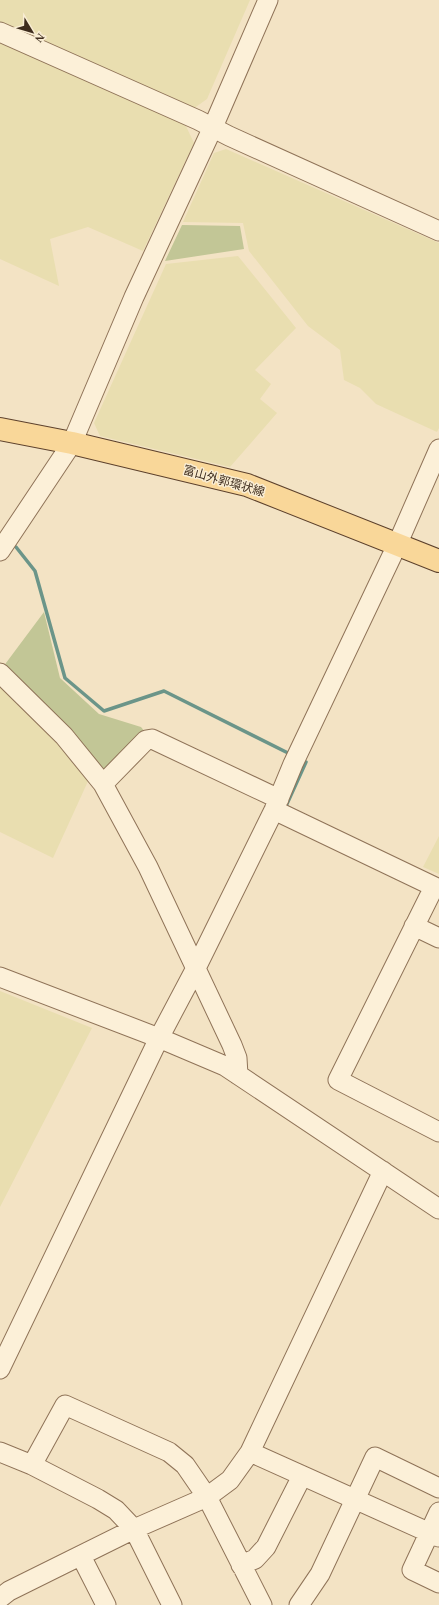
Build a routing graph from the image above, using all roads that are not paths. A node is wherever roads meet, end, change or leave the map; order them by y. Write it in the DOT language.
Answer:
graph roads {
  1 [pos="268,0"];
  2 [pos="0,32"];
  3 [pos="213,127"];
  4 [pos="439,231"];
  5 [pos="0,429"];
  6 [pos="72,443"];
  7 [pos="439,449"];
  8 [pos="398,545"];
  9 [pos="0,551"];
  10 [pos="439,561"];
  11 [pos="0,673"];
  12 [pos="103,784"];
  13 [pos="276,804"];
  14 [pos="436,888"];
  15 [pos="414,926"];
  16 [pos="439,938"];
  17 [pos="196,968"];
  18 [pos="0,977"];
  19 [pos="159,1038"];
  20 [pos="238,1075"];
  21 [pos="439,1132"];
  22 [pos="383,1171"];
  23 [pos="439,1209"];
  24 [pos="2,1359"];
  25 [pos="0,1452"];
  26 [pos="250,1452"];
  27 [pos="32,1465"];
  28 [pos="302,1476"];
  29 [pos="439,1488"];
  30 [pos="208,1497"];
  31 [pos="355,1500"];
  32 [pos="439,1512"];
  33 [pos="134,1530"];
  34 [pos="434,1535"];
  35 [pos="81,1556"];
  36 [pos="242,1565"];
  37 [pos="439,1583"];
  38 [pos="0,1598"];
  39 [pos="106,1605"];
  40 [pos="172,1605"];
  41 [pos="262,1605"];
  42 [pos="299,1605"];
  1 -- 3 [label="street"];
  2 -- 3 [label="street"];
  3 -- 4 [label="street"];
  3 -- 6 [label="street"];
  5 -- 6 [label="main road, 富山外郭環状線"];
  6 -- 8 [label="main road, 富山外郭環状線"];
  6 -- 9 [label="street"];
  7 -- 8 [label="street"];
  8 -- 10 [label="main road, 富山外郭環状線"];
  8 -- 13 [label="street"];
  11 -- 12 [label="street"];
  12 -- 13 [label="street"];
  12 -- 17 [label="street"];
  13 -- 14 [label="street"];
  13 -- 17 [label="street"];
  14 -- 15 [label="street"];
  15 -- 16 [label="street"];
  15 -- 21 [label="street"];
  17 -- 19 [label="street"];
  17 -- 20 [label="street"];
  18 -- 19 [label="street"];
  19 -- 20 [label="street"];
  19 -- 24 [label="street"];
  20 -- 22 [label="street"];
  22 -- 23 [label="street"];
  22 -- 26 [label="street"];
  25 -- 27 [label="street"];
  26 -- 28 [label="street"];
  26 -- 30 [label="street"];
  27 -- 30 [label="street"];
  27 -- 33 [label="street"];
  28 -- 31 [label="street"];
  28 -- 36 [label="street"];
  29 -- 31 [label="street"];
  30 -- 33 [label="street"];
  30 -- 36 [label="street"];
  31 -- 34 [label="street"];
  31 -- 42 [label="street"];
  32 -- 34 [label="street"];
  33 -- 35 [label="street"];
  33 -- 40 [label="street"];
  34 -- 37 [label="street"];
  35 -- 38 [label="street"];
  35 -- 39 [label="street"];
  36 -- 41 [label="street"];
}
